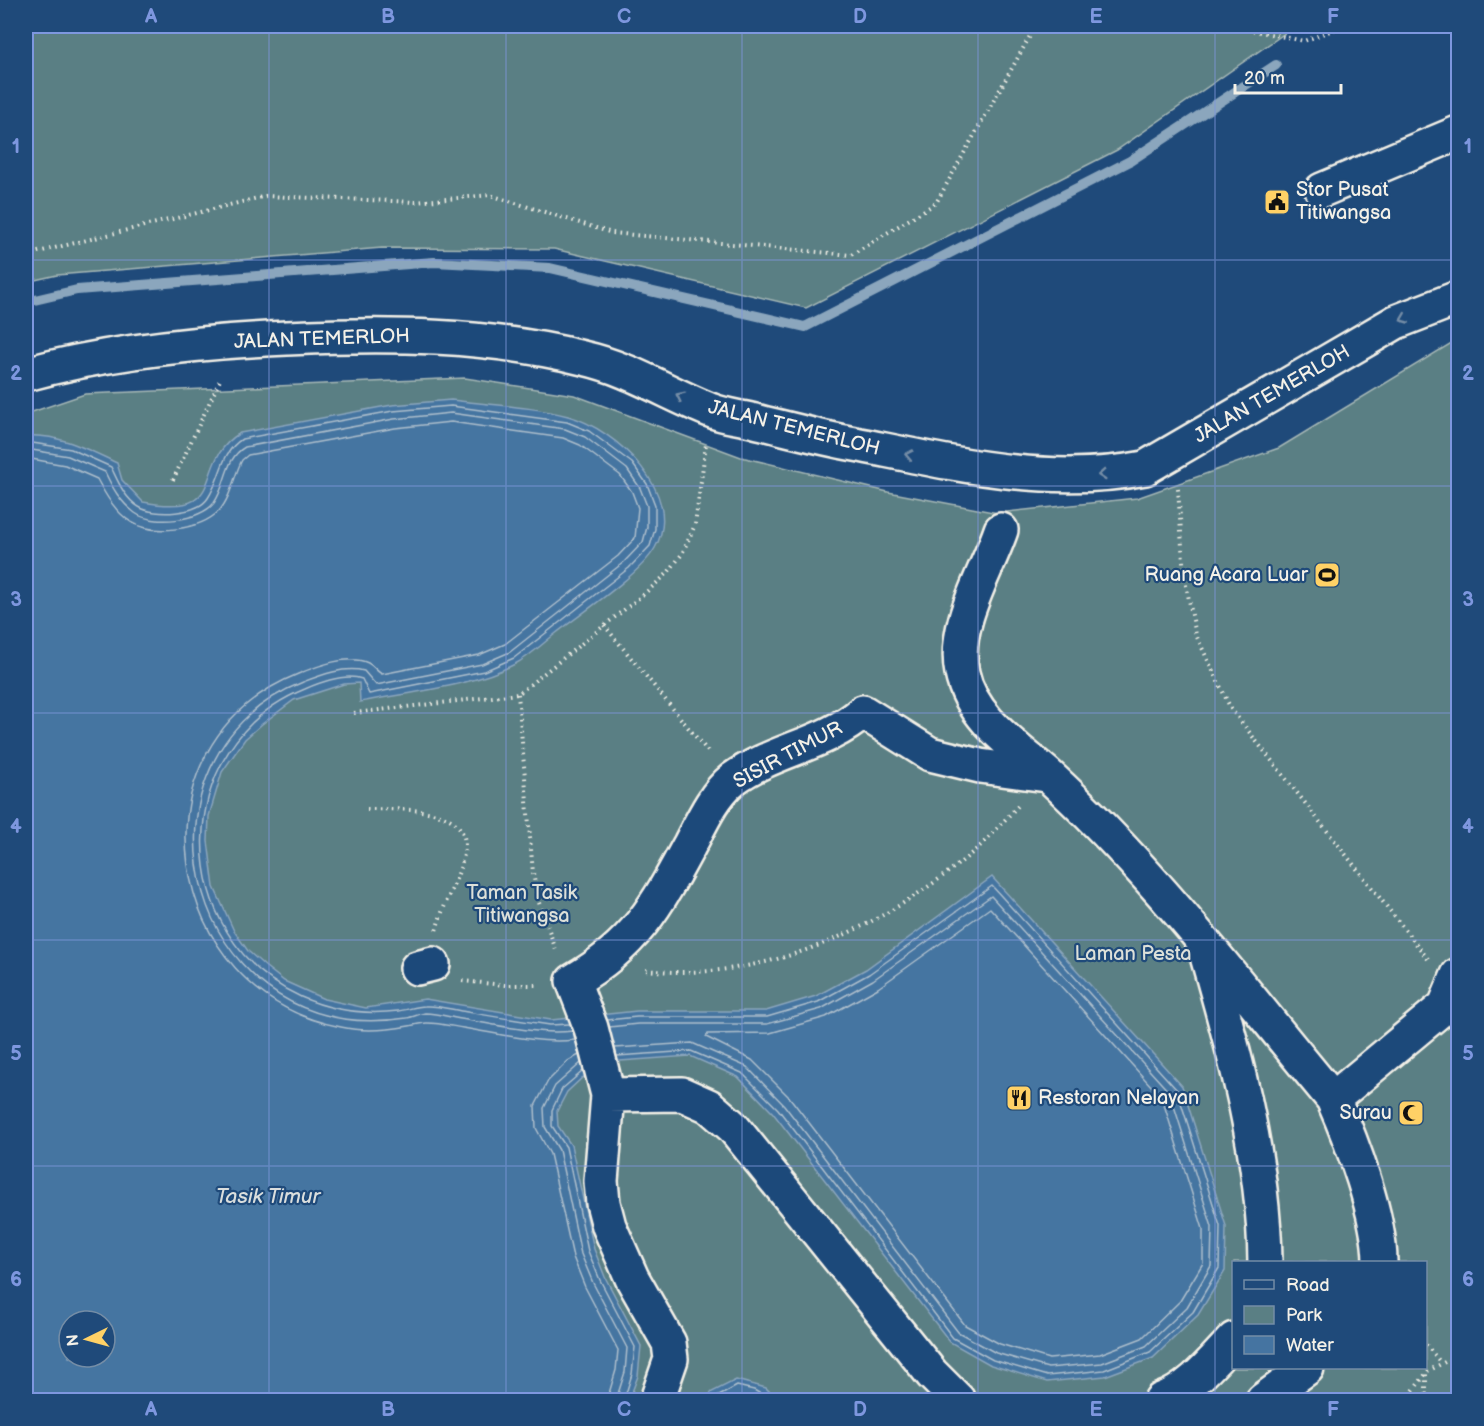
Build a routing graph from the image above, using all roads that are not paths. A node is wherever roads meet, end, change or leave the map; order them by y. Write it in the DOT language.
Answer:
graph roads {
  1 [pos="1458,133"];
  2 [pos="1322,190"];
  3 [pos="1458,298"];
  4 [pos="26,374"];
  5 [pos="1001,530"];
  6 [pos="1047,775"];
  7 [pos="1204,946"];
  8 [pos="1455,983"];
  9 [pos="608,1095"];
  10 [pos="1332,1099"];
  11 [pos="1265,1261"];
  12 [pos="1380,1261"];
  13 [pos="1232,1340"];
  14 [pos="1306,1369"];
  15 [pos="657,1401"];
  16 [pos="958,1401"];
  17 [pos="1161,1401"];
  18 [pos="1263,1401"];
  1 -- 2 [label="street"];
  3 -- 4 [label="street, JALAN TEMERLOH, one-way"];
  5 -- 6 [label="street"];
  6 -- 7 [label="street"];
  6 -- 9 [label="street, SISIR TIMUR"];
  7 -- 10 [label="street"];
  7 -- 11 [label="street"];
  8 -- 10 [label="street"];
  9 -- 15 [label="street"];
  9 -- 16 [label="street"];
  10 -- 12 [label="street"];
  13 -- 17 [label="street"];
  14 -- 18 [label="street"];
}
